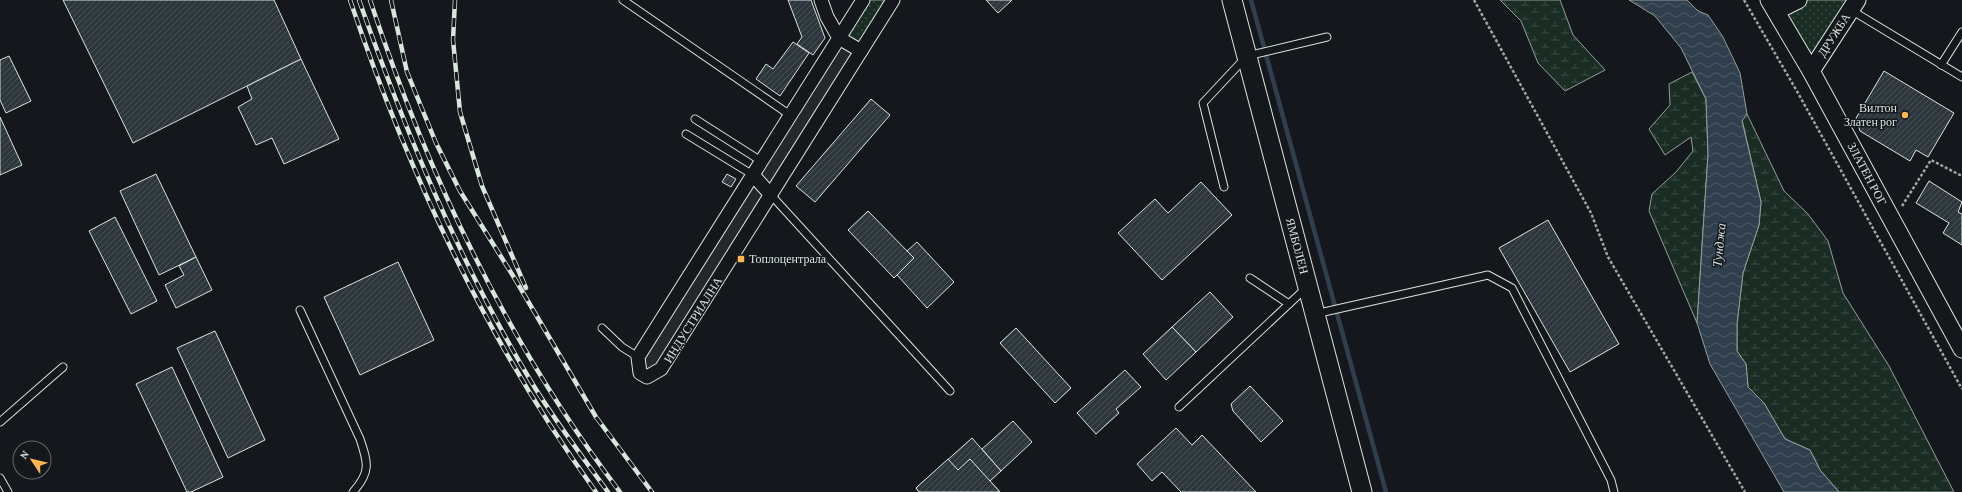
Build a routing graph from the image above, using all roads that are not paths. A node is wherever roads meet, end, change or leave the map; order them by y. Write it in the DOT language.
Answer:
graph roads {
  1 [pos="623,0"];
  2 [pos="821,0"];
  3 [pos="863,0"];
  4 [pos="893,0"];
  5 [pos="1232,0"];
  6 [pos="1798,0"];
  7 [pos="1773,5"];
  8 [pos="1854,5"];
  9 [pos="1962,32"];
  10 [pos="1327,36"];
  11 [pos="839,38"];
  12 [pos="861,51"];
  13 [pos="1247,56"];
  14 [pos="1942,65"];
  15 [pos="1811,71"];
  16 [pos="1962,77"];
  17 [pos="790,115"];
  18 [pos="695,119"];
  19 [pos="686,134"];
  20 [pos="761,161"];
  21 [pos="752,175"];
  22 [pos="1224,187"];
  23 [pos="771,195"];
  24 [pos="1250,278"];
  25 [pos="1308,286"];
  26 [pos="1289,304"];
  27 [pos="300,310"];
  28 [pos="1315,314"];
  29 [pos="602,328"];
  30 [pos="1962,349"];
  31 [pos="638,357"];
  32 [pos="63,367"];
  33 [pos="950,390"];
  34 [pos="1179,407"];
  35 [pos="0,422"];
  36 [pos="0,478"];
  37 [pos="8,492"];
  38 [pos="353,492"];
  39 [pos="1362,492"];
  40 [pos="1614,492"];
  1 -- 17 [label="lane"];
  2 -- 11 [label="street"];
  3 -- 11 [label="street"];
  4 -- 12 [label="street, ИНДУСТРИАЛНА"];
  5 -- 13 [label="main road, ЯМБОЛЕН"];
  6 -- 7 [label="street"];
  7 -- 15 [label="street, ЗЛАТЕН РОГ"];
  8 -- 14 [label="lane"];
  8 -- 15 [label="street, ДРУЖБА"];
  9 -- 14 [label="lane"];
  10 -- 13 [label="lane"];
  11 -- 12 [label="street"];
  11 -- 17 [label="street"];
  12 -- 23 [label="street, ИНДУСТРИАЛНА"];
  13 -- 22 [label="lane"];
  13 -- 25 [label="main road, ЯМБОЛЕН"];
  14 -- 16 [label="lane"];
  15 -- 30 [label="street, ЗЛАТЕН РОГ"];
  17 -- 20 [label="street"];
  18 -- 20 [label="lane"];
  19 -- 21 [label="lane"];
  20 -- 21 [label="street"];
  21 -- 23 [label="street"];
  21 -- 31 [label="street"];
  23 -- 31 [label="street, ИНДУСТРИАЛНА"];
  23 -- 33 [label="lane"];
  24 -- 26 [label="lane"];
  25 -- 26 [label="lane"];
  25 -- 28 [label="main road, ЯМБОЛЕН"];
  26 -- 34 [label="lane"];
  27 -- 38 [label="lane"];
  28 -- 39 [label="main road, ЯМБОЛЕН"];
  28 -- 40 [label="lane"];
  29 -- 31 [label="lane"];
  32 -- 35 [label="lane"];
  36 -- 37 [label="lane"];
}
